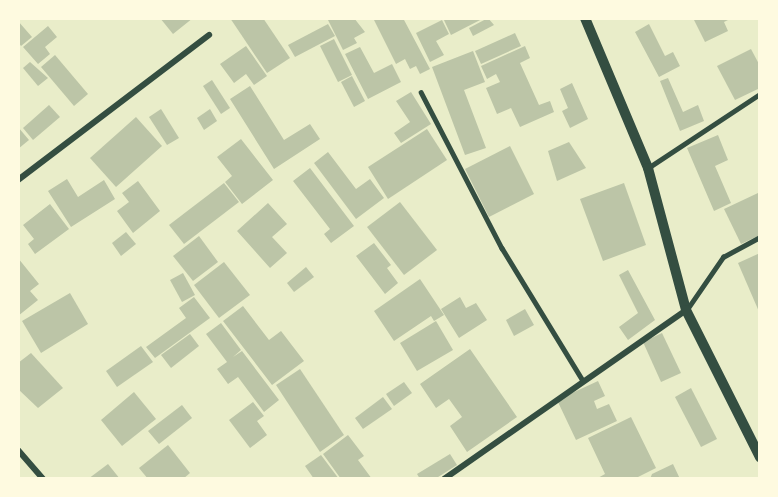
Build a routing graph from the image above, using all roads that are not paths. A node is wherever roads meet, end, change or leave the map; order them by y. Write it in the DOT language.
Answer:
graph roads {
  1 [pos="585,18"];
  2 [pos="209,35"];
  3 [pos="421,92"];
  4 [pos="760,94"];
  5 [pos="648,168"];
  6 [pos="18,180"];
  7 [pos="760,237"];
  8 [pos="686,310"];
  9 [pos="582,380"];
  10 [pos="18,450"];
  11 [pos="760,457"];
  12 [pos="43,479"];
  13 [pos="444,479"];
  1 -- 5 [label="street"];
  2 -- 6 [label="street"];
  3 -- 9 [label="lane"];
  4 -- 5 [label="lane"];
  5 -- 8 [label="street"];
  7 -- 8 [label="lane"];
  8 -- 9 [label="street"];
  8 -- 11 [label="street"];
  9 -- 13 [label="street"];
  10 -- 12 [label="street"];
}
